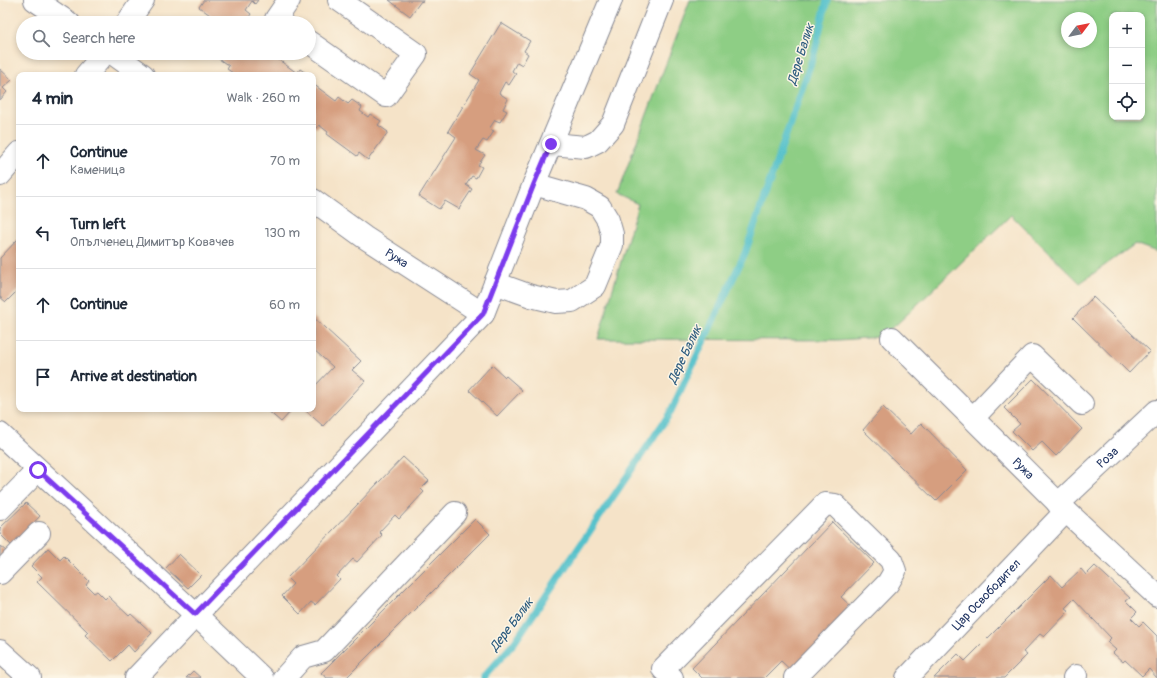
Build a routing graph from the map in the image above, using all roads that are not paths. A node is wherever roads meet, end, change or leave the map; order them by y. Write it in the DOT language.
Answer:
graph roads {
  1 [pos="36,0"];
  2 [pos="143,0"];
  3 [pos="289,0"];
  4 [pos="340,0"];
  5 [pos="612,0"];
  6 [pos="662,0"];
  7 [pos="59,16"];
  8 [pos="132,16"];
  9 [pos="278,16"];
  10 [pos="316,47"];
  11 [pos="99,60"];
  12 [pos="122,60"];
  13 [pos="89,72"];
  14 [pos="138,72"];
  15 [pos="551,144"];
  16 [pos="16,156"];
  17 [pos="0,175"];
  18 [pos="534,184"];
  19 [pos="316,202"];
  20 [pos="495,283"];
  21 [pos="483,314"];
  22 [pos="892,338"];
  23 [pos="1082,404"];
  24 [pos="1157,411"];
  25 [pos="972,418"];
  26 [pos="0,434"];
  27 [pos="38,470"];
  28 [pos="1062,507"];
  29 [pos="0,509"];
  30 [pos="455,513"];
  31 [pos="39,533"];
  32 [pos="0,573"];
  33 [pos="1157,596"];
  34 [pos="195,614"];
  35 [pos="0,651"];
  36 [pos="30,678"];
  37 [pos="136,678"];
  38 [pos="262,678"];
  39 [pos="284,678"];
  40 [pos="672,678"];
  41 [pos="796,678"];
  42 [pos="906,678"];
  1 -- 7 [label="street"];
  2 -- 8 [label="street"];
  3 -- 9 [label="street"];
  4 -- 10 [label="street"];
  5 -- 15 [label="street"];
  6 -- 15 [label="street"];
  11 -- 13 [label="street"];
  12 -- 14 [label="street"];
  15 -- 18 [label="street"];
  16 -- 17 [label="street"];
  18 -- 20 [label="street"];
  18 -- 20 [label="street"];
  19 -- 21 [label="street, Ружа"];
  20 -- 21 [label="street"];
  21 -- 34 [label="street"];
  22 -- 25 [label="street, Ружа"];
  23 -- 25 [label="street"];
  24 -- 28 [label="street, Роза"];
  25 -- 28 [label="street, Ружа"];
  26 -- 27 [label="street"];
  27 -- 29 [label="street"];
  27 -- 34 [label="street"];
  28 -- 33 [label="street, Ружа"];
  28 -- 42 [label="street, Цар Освободител"];
  30 -- 39 [label="street"];
  31 -- 32 [label="street"];
  34 -- 37 [label="street"];
  34 -- 38 [label="street"];
  35 -- 36 [label="street"];
  40 -- 41 [label="street"];
}
